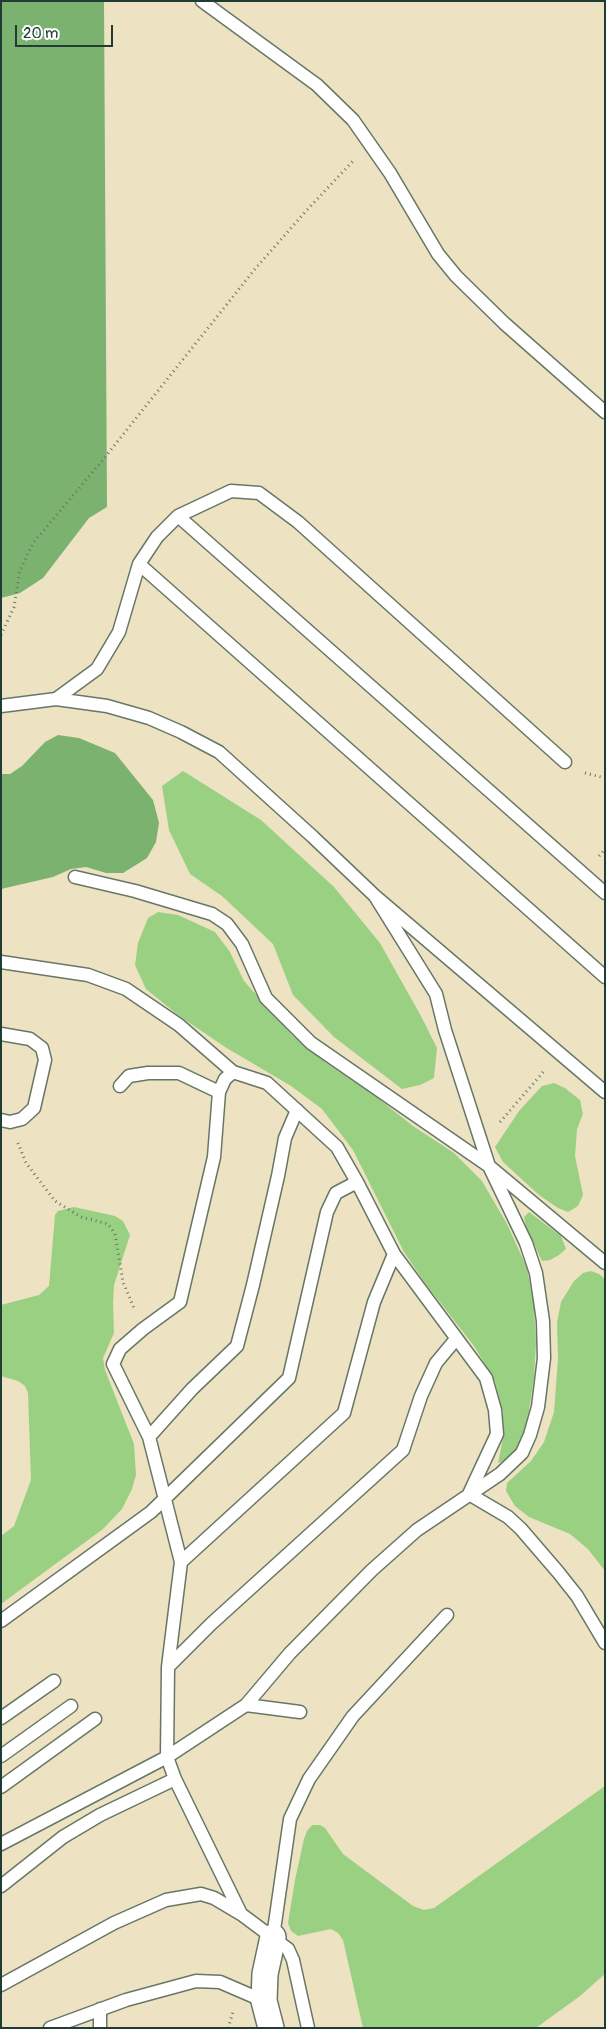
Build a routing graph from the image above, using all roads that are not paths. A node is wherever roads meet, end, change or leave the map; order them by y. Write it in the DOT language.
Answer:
graph roads {
  1 [pos="202,1"];
  2 [pos="605,412"];
  3 [pos="178,516"];
  4 [pos="139,564"];
  5 [pos="56,699"];
  6 [pos="1,706"];
  7 [pos="565,762"];
  8 [pos="75,877"];
  9 [pos="605,893"];
  10 [pos="375,896"];
  11 [pos="1,962"];
  12 [pos="605,977"];
  13 [pos="1,1034"];
  14 [pos="233,1072"];
  15 [pos="120,1086"];
  16 [pos="219,1092"];
  17 [pos="605,1092"];
  18 [pos="297,1110"];
  19 [pos="6,1121"];
  20 [pos="488,1166"];
  21 [pos="357,1182"];
  22 [pos="394,1254"];
  23 [pos="605,1263"];
  24 [pos="456,1339"];
  25 [pos="149,1437"];
  26 [pos="469,1494"];
  27 [pos="166,1498"];
  28 [pos="181,1562"];
  29 [pos="447,1615"];
  30 [pos="1,1621"];
  31 [pos="605,1643"];
  32 [pos="168,1667"];
  33 [pos="54,1680"];
  34 [pos="246,1705"];
  35 [pos="71,1706"];
  36 [pos="300,1712"];
  37 [pos="1,1718"];
  38 [pos="95,1719"];
  39 [pos="1,1756"];
  40 [pos="167,1757"];
  41 [pos="175,1779"];
  42 [pos="1,1787"];
  43 [pos="1,1844"];
  44 [pos="1,1886"];
  45 [pos="240,1914"];
  46 [pos="273,1937"];
  47 [pos="1,1985"];
  48 [pos="264,2001"];
  49 [pos="100,2009"];
  50 [pos="50,2028"];
  51 [pos="100,2028"];
  52 [pos="271,2028"];
  53 [pos="308,2028"];
  1 -- 2 [label="lane"];
  3 -- 4 [label="lane"];
  3 -- 7 [label="lane"];
  3 -- 9 [label="lane"];
  4 -- 5 [label="lane"];
  4 -- 12 [label="lane"];
  5 -- 6 [label="lane"];
  5 -- 10 [label="lane"];
  8 -- 20 [label="lane"];
  10 -- 17 [label="lane"];
  10 -- 20 [label="lane"];
  11 -- 14 [label="lane"];
  13 -- 19 [label="lane"];
  14 -- 16 [label="lane"];
  14 -- 18 [label="lane"];
  15 -- 16 [label="lane"];
  16 -- 25 [label="lane"];
  18 -- 21 [label="lane"];
  18 -- 25 [label="lane"];
  20 -- 23 [label="lane"];
  20 -- 26 [label="lane"];
  21 -- 22 [label="lane"];
  21 -- 27 [label="lane"];
  22 -- 24 [label="lane"];
  22 -- 28 [label="lane"];
  24 -- 26 [label="lane"];
  24 -- 32 [label="lane"];
  25 -- 27 [label="lane"];
  26 -- 31 [label="lane"];
  26 -- 34 [label="lane"];
  27 -- 28 [label="lane"];
  27 -- 30 [label="lane"];
  28 -- 32 [label="lane"];
  29 -- 46 [label="lane"];
  32 -- 40 [label="lane"];
  33 -- 37 [label="lane"];
  34 -- 36 [label="lane"];
  34 -- 40 [label="lane"];
  35 -- 39 [label="lane"];
  38 -- 42 [label="lane"];
  40 -- 41 [label="lane"];
  40 -- 43 [label="lane"];
  41 -- 44 [label="lane"];
  41 -- 45 [label="lane"];
  45 -- 46 [label="lane"];
  45 -- 47 [label="lane"];
  46 -- 48 [label="street"];
  46 -- 53 [label="lane"];
  48 -- 49 [label="lane"];
  48 -- 52 [label="street"];
  49 -- 50 [label="lane"];
  49 -- 51 [label="lane"];
}
